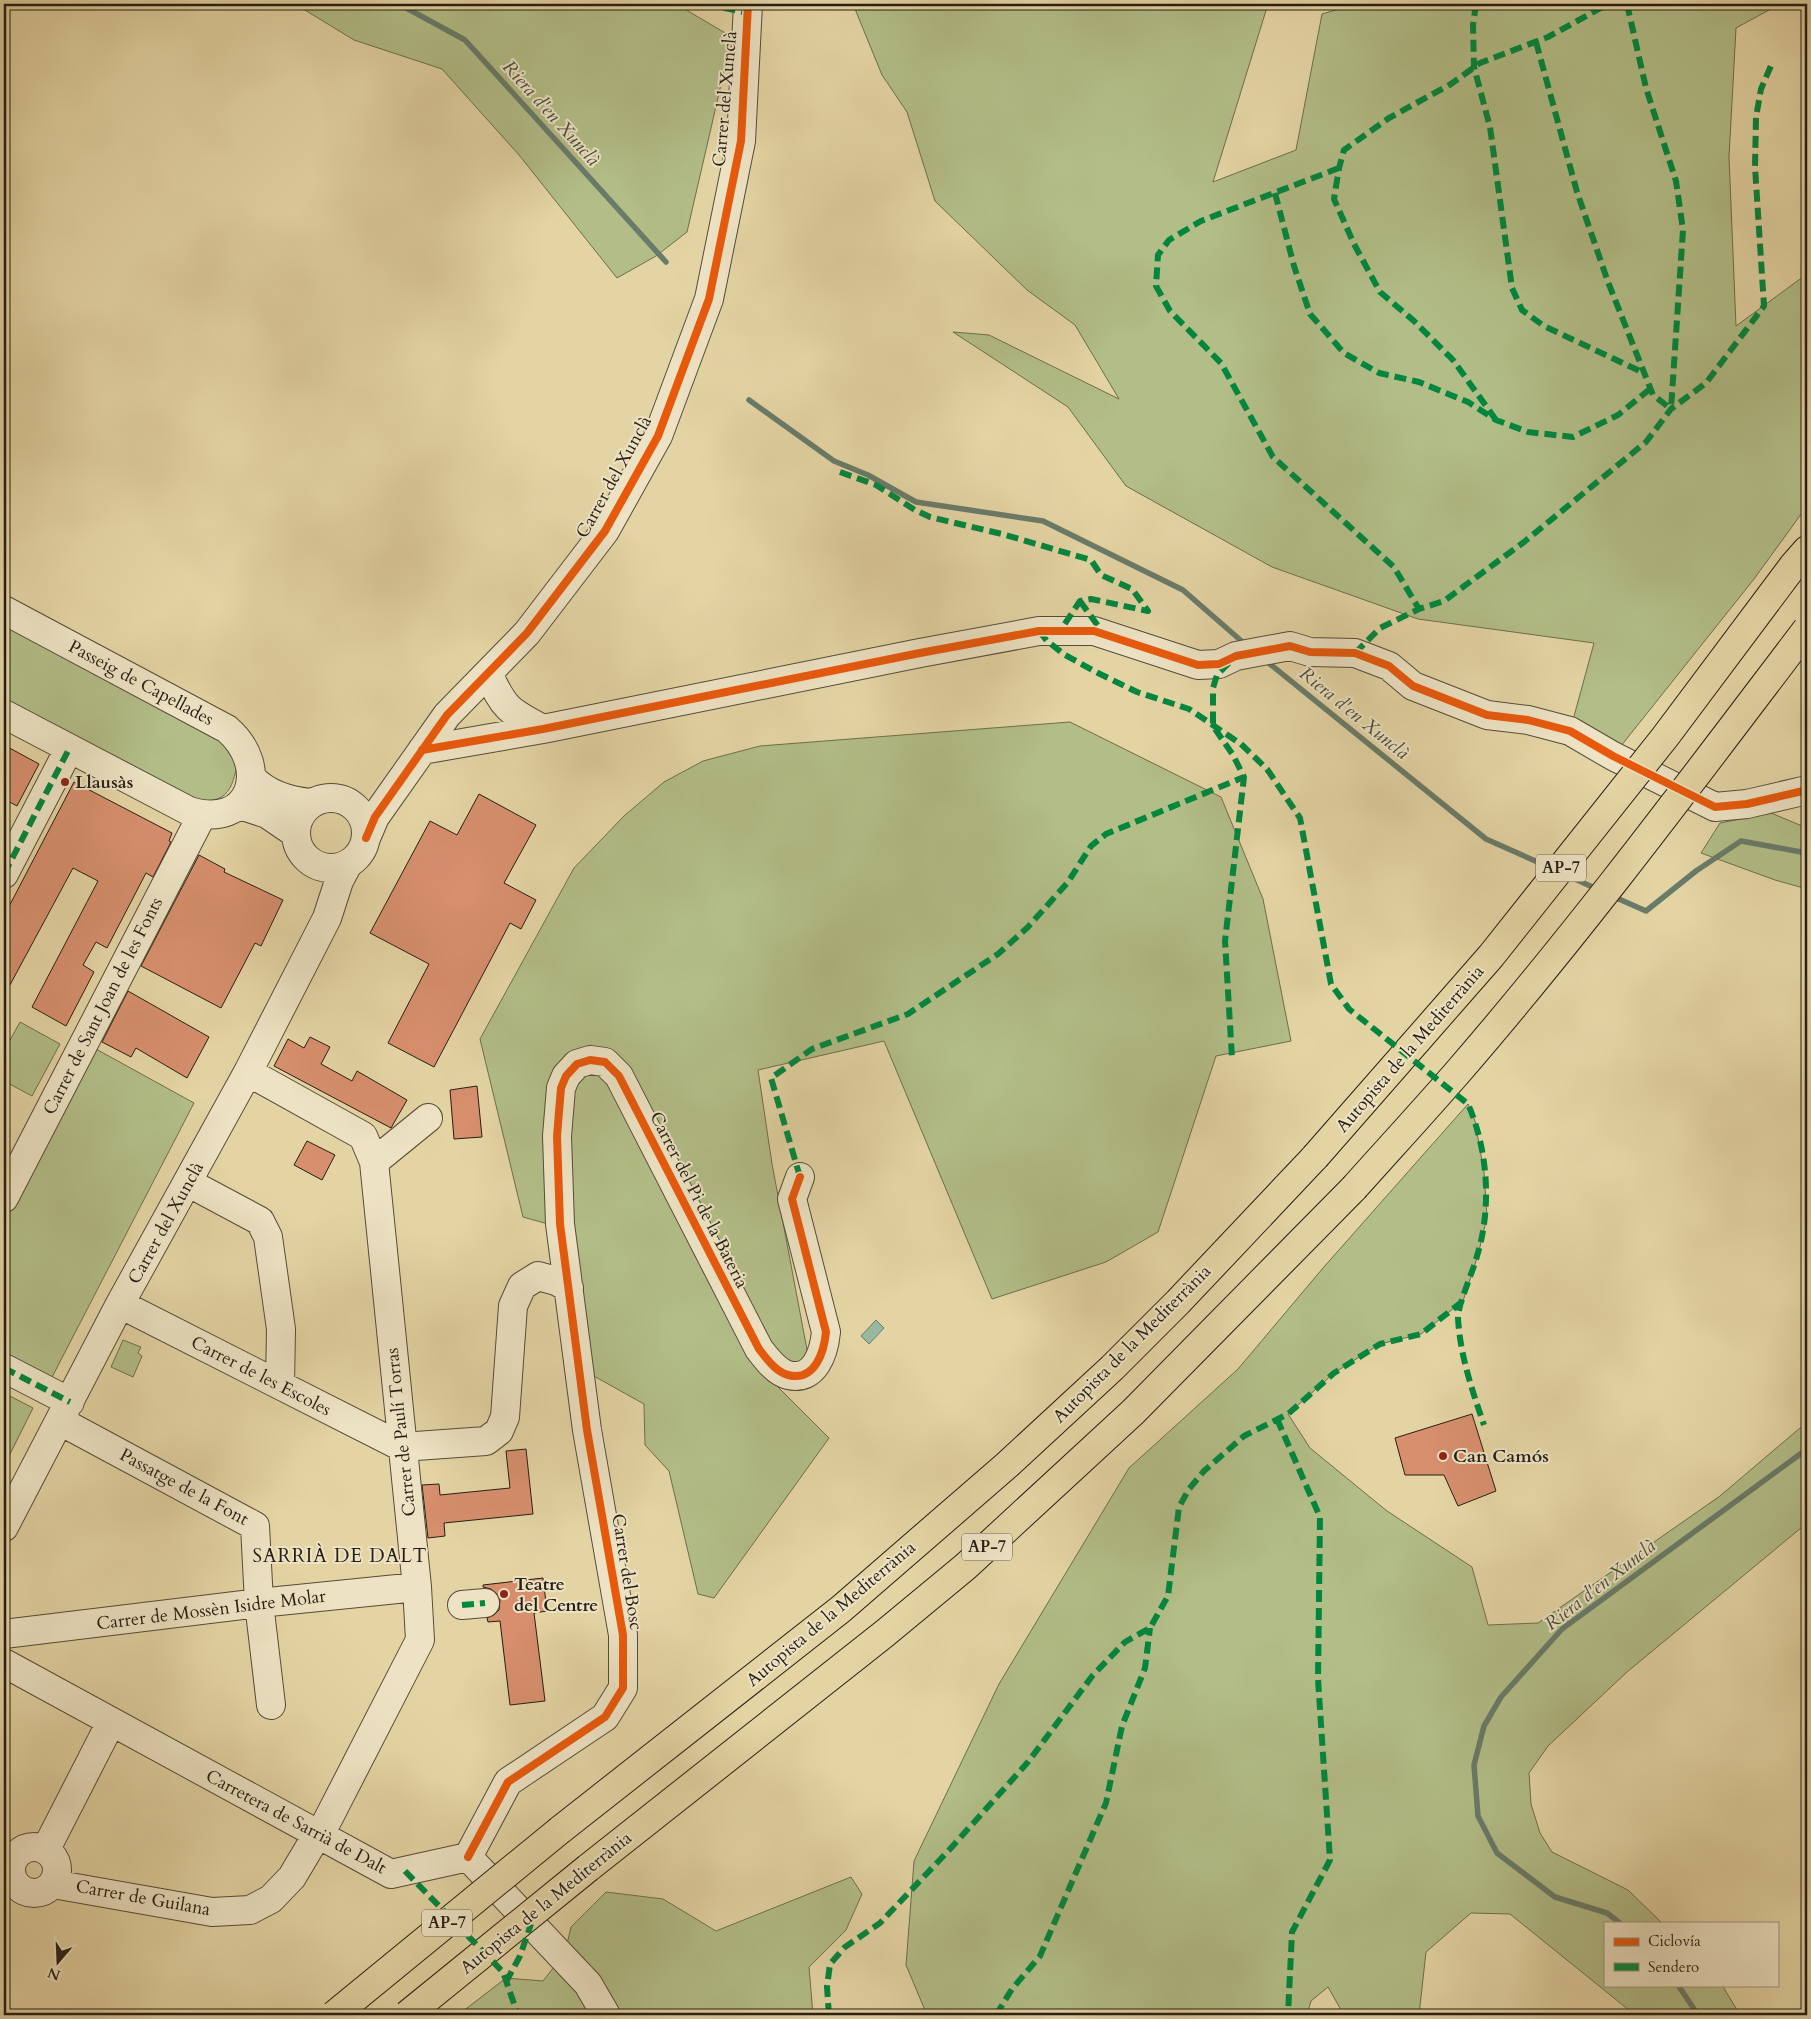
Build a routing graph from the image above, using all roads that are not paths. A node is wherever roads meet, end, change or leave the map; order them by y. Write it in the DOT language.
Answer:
graph roads {
  1 [pos="748,4"];
  2 [pos="1800,558"];
  3 [pos="4,610"];
  4 [pos="1807,629"];
  5 [pos="488,673"];
  6 [pos="4,714"];
  7 [pos="543,729"];
  8 [pos="69,749"];
  9 [pos="422,750"];
  10 [pos="252,778"];
  11 [pos="397,786"];
  12 [pos="1807,790"];
  13 [pos="344,800"];
  14 [pos="312,803"];
  15 [pos="240,805"];
  16 [pos="202,815"];
  17 [pos="295,833"];
  18 [pos="366,838"];
  19 [pos="309,861"];
  20 [pos="348,864"];
  21 [pos="4,874"];
  22 [pos="326,918"];
  23 [pos="248,1072"];
  24 [pos="428,1118"];
  25 [pos="374,1162"];
  26 [pos="800,1177"];
  27 [pos="189,1183"];
  28 [pos="4,1198"];
  29 [pos="569,1288"];
  30 [pos="120,1304"];
  31 [pos="4,1368"];
  32 [pos="280,1385"];
  33 [pos="65,1412"];
  34 [pos="402,1447"];
  35 [pos="4,1527"];
  36 [pos="418,1588"];
  37 [pos="260,1603"];
  38 [pos="4,1634"];
  39 [pos="4,1663"];
  40 [pos="271,1705"];
  41 [pos="111,1722"];
  42 [pos="317,1835"];
  43 [pos="46,1849"];
  44 [pos="468,1856"];
  45 [pos="53,1884"];
  46 [pos="9,1887"];
  47 [pos="334,2015"];
  48 [pos="406,2015"];
  49 [pos="606,2015"];
  1 -- 5 [label="street, Carrer del Xunclà"];
  2 -- 47 [label="highway, Autopista de la Mediterrània / AP-7, bridge"];
  3 -- 10 [label="street, Passeig de Capellades"];
  4 -- 48 [label="highway, Autopista de la Mediterrània / AP-7, bridge"];
  5 -- 7 [label="street"];
  5 -- 9 [label="street, Carrer del Xunclà"];
  6 -- 8 [label="street"];
  7 -- 9 [label="street"];
  7 -- 12 [label="street"];
  8 -- 16 [label="street"];
  8 -- 21 [label="street"];
  9 -- 11 [label="street, Carrer del Xunclà"];
  10 -- 14 [label="street"];
  10 -- 15 [label="street"];
  11 -- 13 [label="street"];
  11 -- 18 [label="street, Carrer del Xunclà"];
  13 -- 14 [label="street"];
  13 -- 18 [label="street"];
  14 -- 17 [label="street"];
  15 -- 16 [label="street"];
  15 -- 17 [label="street"];
  16 -- 28 [label="street, Carrer de Sant Joan de les Fonts"];
  17 -- 19 [label="street"];
  18 -- 20 [label="street"];
  19 -- 20 [label="street"];
  19 -- 22 [label="street"];
  20 -- 22 [label="street, Carrer del Xunclà"];
  22 -- 23 [label="street, Carrer del Xunclà"];
  23 -- 25 [label="street, Carrer de Paulí Torras"];
  23 -- 27 [label="street, Carrer del Xunclà"];
  24 -- 25 [label="street"];
  25 -- 34 [label="street, Carrer de Paulí Torras"];
  26 -- 29 [label="street, Carrer del Pi de la Bateria"];
  27 -- 30 [label="street, Carrer del Xunclà"];
  27 -- 32 [label="street"];
  29 -- 34 [label="street"];
  29 -- 44 [label="street, Carrer del Bosc"];
  30 -- 32 [label="street, Carrer de les Escoles"];
  30 -- 33 [label="street, Carrer del Xunclà"];
  31 -- 33 [label="street"];
  32 -- 34 [label="street, Carrer de les Escoles"];
  33 -- 35 [label="street, Carrer del Xunclà"];
  33 -- 37 [label="street, Passatge de la Font"];
  34 -- 36 [label="street, Carrer de Paulí Torras"];
  36 -- 37 [label="street, Carrer de Mossèn Isidre Molar"];
  36 -- 42 [label="street, Carrer de Paulí Torras"];
  37 -- 38 [label="street, Carrer de Mossèn Isidre Molar"];
  37 -- 40 [label="street, Passatge de la Font"];
  39 -- 41 [label="street, Carretera de Sarrià de Dalt"];
  41 -- 42 [label="street, Carretera de Sarrià de Dalt"];
  41 -- 43 [label="street"];
  42 -- 44 [label="street, Carretera de Sarrià de Dalt"];
  42 -- 45 [label="street, Carrer de Guilana"];
  43 -- 45 [label="street"];
  43 -- 46 [label="street"];
  44 -- 49 [label="street"];
  45 -- 46 [label="street"];
}
